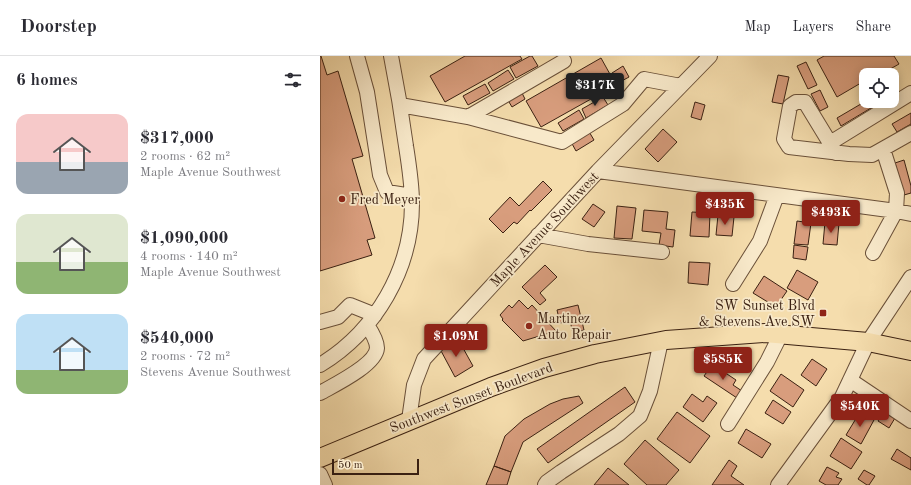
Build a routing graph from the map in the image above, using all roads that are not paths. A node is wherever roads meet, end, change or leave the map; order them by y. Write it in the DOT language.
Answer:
graph roads {
  1 [pos="357,56"];
  2 [pos="391,56"];
  3 [pos="710,56"];
  4 [pos="564,61"];
  5 [pos="681,86"];
  6 [pos="911,93"];
  7 [pos="400,105"];
  8 [pos="468,117"];
  9 [pos="911,133"];
  10 [pos="883,148"];
  11 [pos="598,171"];
  12 [pos="777,195"];
  13 [pos="412,196"];
  14 [pos="896,210"];
  15 [pos="911,214"];
  16 [pos="538,235"];
  17 [pos="662,252"];
  18 [pos="873,253"];
  19 [pos="911,277"];
  20 [pos="733,284"];
  21 [pos="371,320"];
  22 [pos="320,322"];
  23 [pos="781,334"];
  24 [pos="661,341"];
  25 [pos="868,342"];
  26 [pos="911,351"];
  27 [pos="320,365"];
  28 [pos="850,380"];
  29 [pos="320,393"];
  30 [pos="409,420"];
  31 [pos="911,421"];
  32 [pos="728,424"];
  33 [pos="320,458"];
  34 [pos="320,474"];
  35 [pos="325,485"];
  36 [pos="545,485"];
  37 [pos="778,485"];
  1 -- 13 [label="street"];
  2 -- 7 [label="street"];
  3 -- 5 [label="street, Maple Avenue Southwest"];
  4 -- 8 [label="street"];
  5 -- 8 [label="street"];
  5 -- 11 [label="street, Maple Avenue Southwest"];
  6 -- 10 [label="street"];
  7 -- 8 [label="street"];
  7 -- 13 [label="street"];
  9 -- 10 [label="street"];
  10 -- 14 [label="street"];
  11 -- 12 [label="street"];
  11 -- 16 [label="street, Maple Avenue Southwest"];
  12 -- 14 [label="street"];
  12 -- 20 [label="street"];
  13 -- 21 [label="street"];
  14 -- 15 [label="street"];
  14 -- 18 [label="street"];
  16 -- 17 [label="street"];
  16 -- 30 [label="street, Maple Avenue Southwest"];
  19 -- 25 [label="street"];
  21 -- 22 [label="street"];
  21 -- 27 [label="street"];
  21 -- 29 [label="street"];
  23 -- 24 [label="main road, Southwest Sunset Boulevard"];
  23 -- 25 [label="main road, Southwest Sunset Boulevard"];
  23 -- 32 [label="street"];
  24 -- 30 [label="main road, Southwest Sunset Boulevard"];
  24 -- 36 [label="street"];
  25 -- 26 [label="main road, Southwest Sunset Boulevard"];
  25 -- 28 [label="street"];
  28 -- 31 [label="street"];
  28 -- 37 [label="street"];
  30 -- 33 [label="main road, Southwest Sunset Boulevard"];
  34 -- 35 [label="street"];
}
